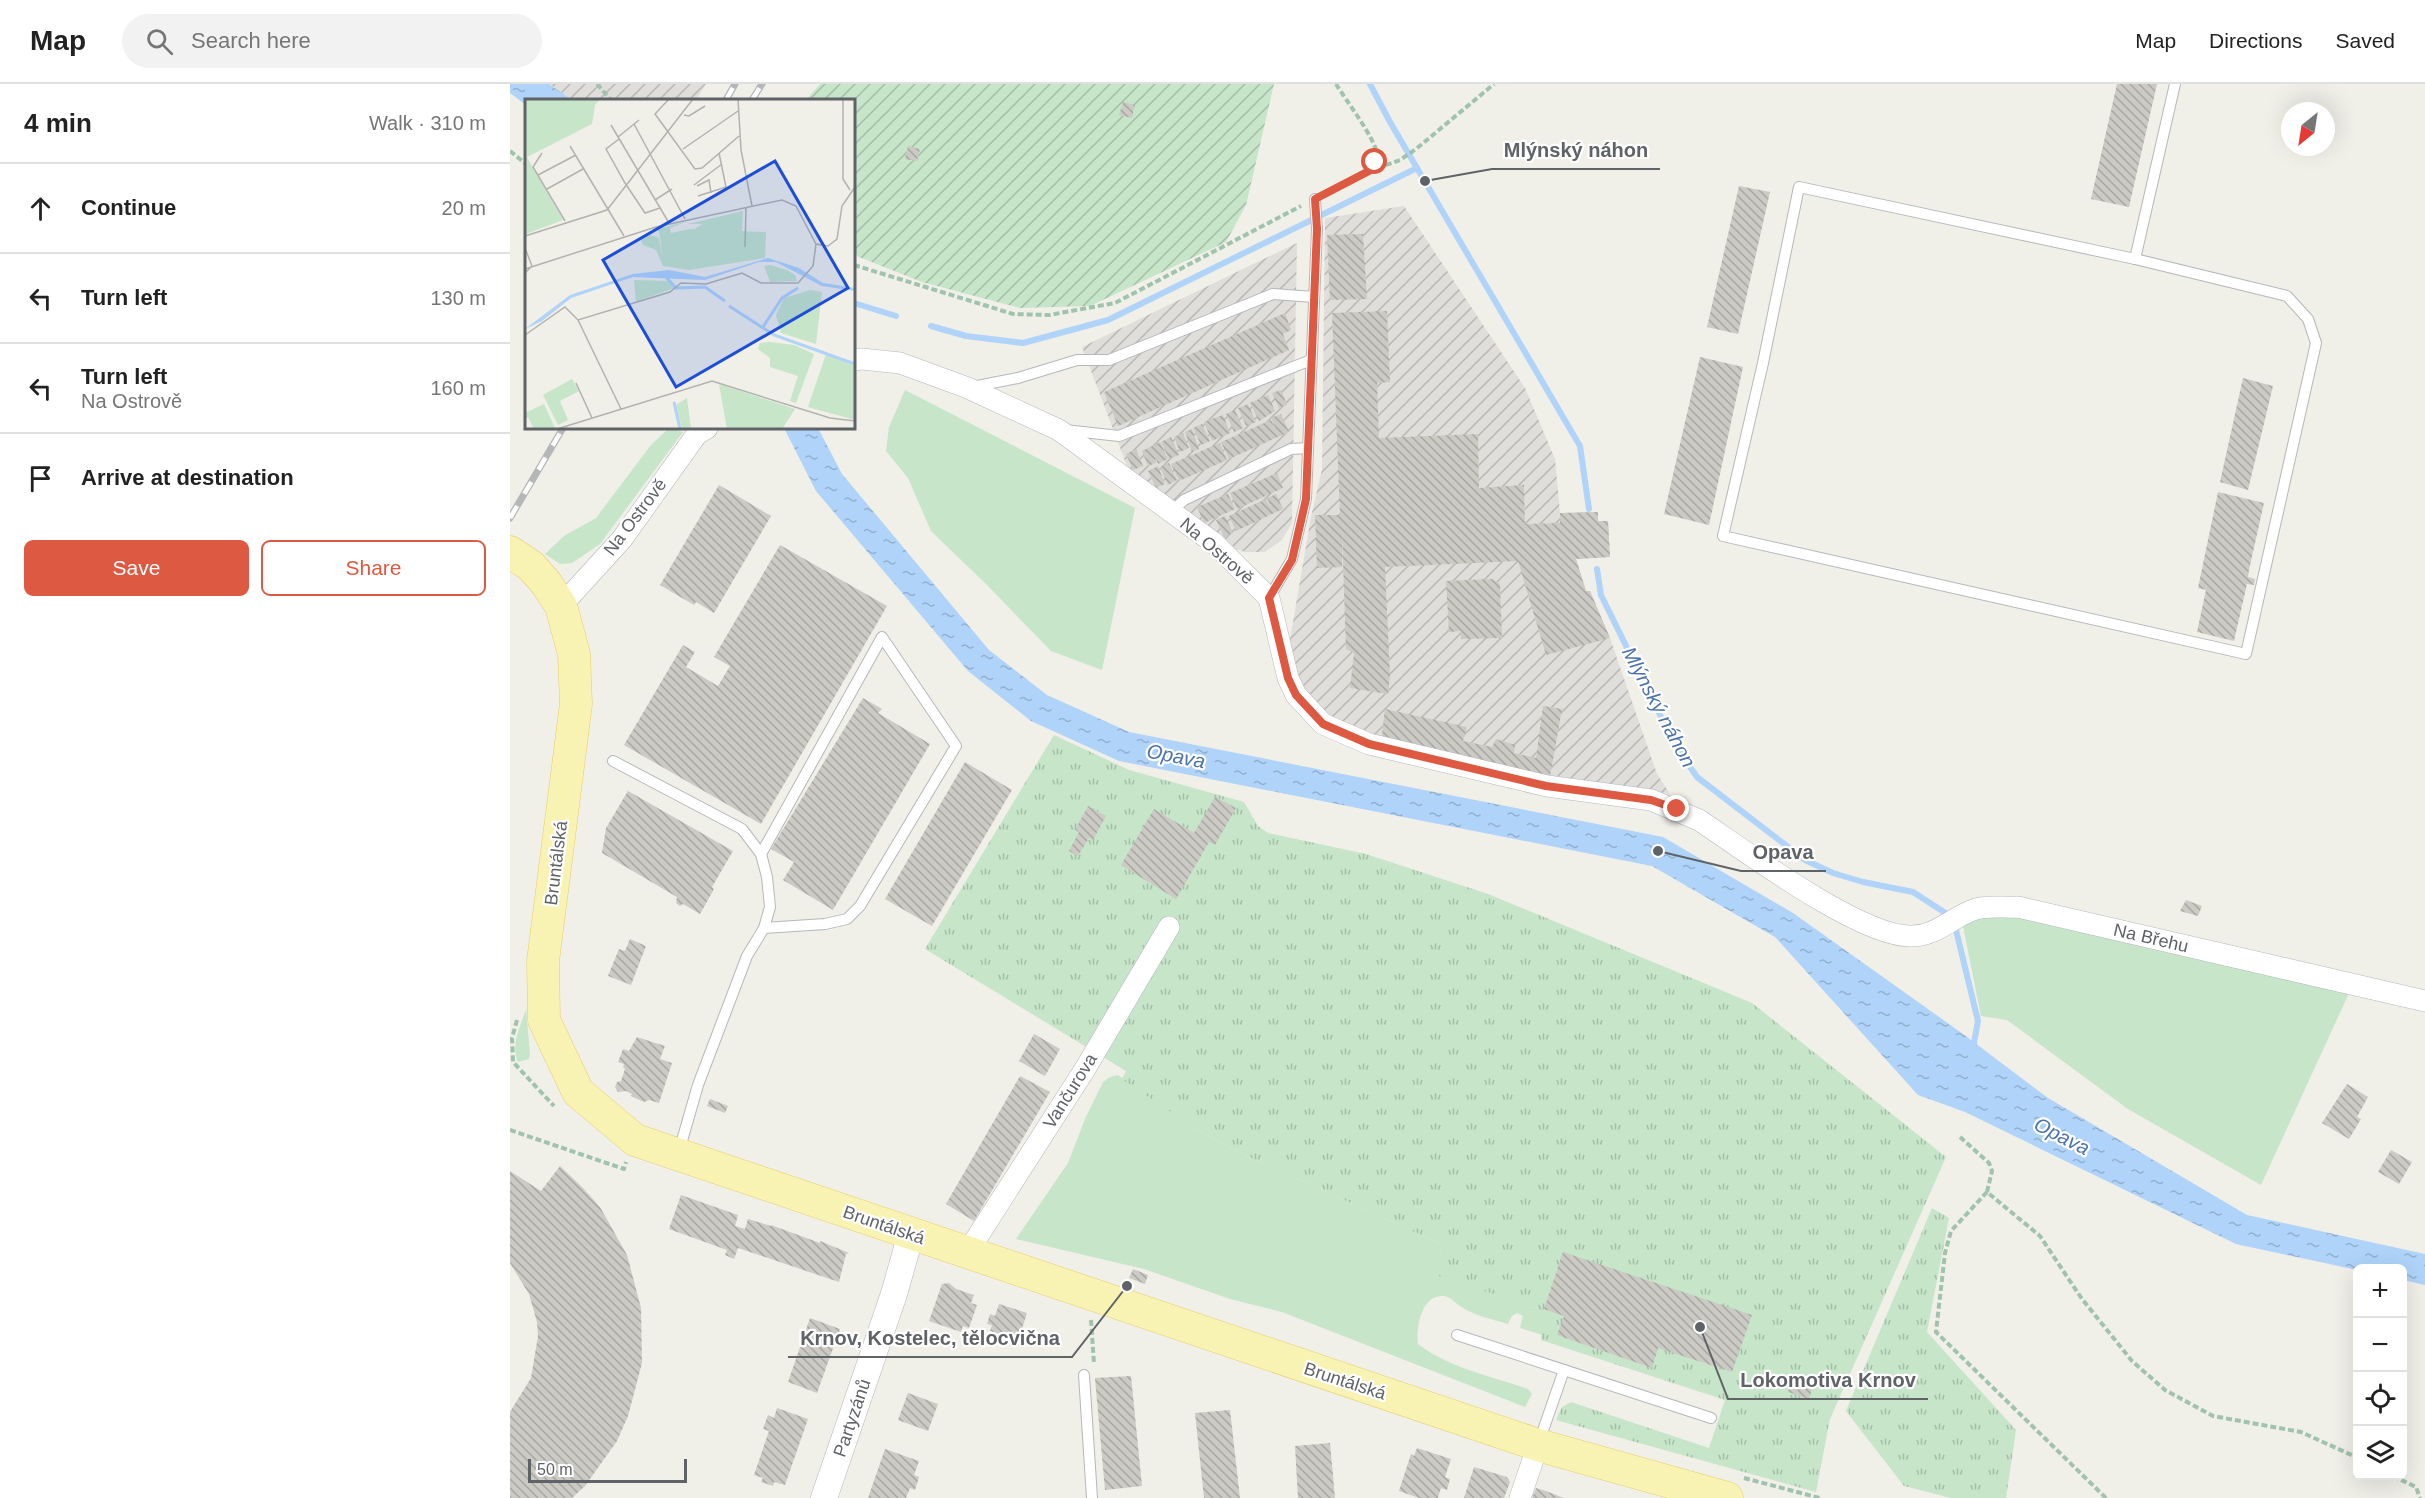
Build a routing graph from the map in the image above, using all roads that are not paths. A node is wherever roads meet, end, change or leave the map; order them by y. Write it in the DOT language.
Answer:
graph roads {
  1 [pos="2175,84"];
  2 [pos="1315,203"];
  3 [pos="2135,259"];
  4 [pos="1314,297"];
  5 [pos="855,360"];
  6 [pos="1311,360"];
  7 [pos="968,388"];
  8 [pos="705,429"];
  9 [pos="1059,430"];
  10 [pos="1308,448"];
  11 [pos="1171,512"];
  12 [pos="520,559"];
  13 [pos="1269,598"];
  14 [pos="561,606"];
  15 [pos="613,760"];
  16 [pos="760,854"];
  17 [pos="1169,927"];
  18 [pos="764,928"];
  19 [pos="1881,930"];
  20 [pos="2425,1001"];
  21 [pos="678,1155"];
  22 [pos="911,1234"];
  23 [pos="967,1253"];
  24 [pos="1457,1335"];
  25 [pos="1564,1370"];
  26 [pos="1084,1375"];
  27 [pos="1711,1418"];
  28 [pos="1538,1445"];
  29 [pos="1691,1493"];
  30 [pos="824,1498"];
  31 [pos="1092,1498"];
  32 [pos="1520,1498"];
  33 [pos="1727,1498"];
  1 -- 3 [label="lane"];
  2 -- 4 [label="lane"];
  3 -- 3 [label="lane"];
  4 -- 6 [label="lane"];
  4 -- 7 [label="lane"];
  5 -- 7 [label="street, Na Ostrově"];
  6 -- 9 [label="lane"];
  6 -- 10 [label="lane"];
  7 -- 9 [label="street, Na Ostrově"];
  8 -- 14 [label="street, Na Ostrově"];
  9 -- 11 [label="street, Na Ostrově"];
  10 -- 11 [label="lane"];
  10 -- 13 [label="lane"];
  11 -- 13 [label="street, Na Ostrově"];
  12 -- 14 [label="main road, Bruntálská"];
  13 -- 19 [label="street, Na Ostrově"];
  14 -- 21 [label="main road, Bruntálská"];
  15 -- 16 [label="lane"];
  16 -- 18 [label="lane"];
  16 -- 18 [label="lane"];
  17 -- 23 [label="street, Vančurova"];
  18 -- 21 [label="lane"];
  19 -- 20 [label="street, Na Břehu"];
  21 -- 22 [label="main road, Bruntálská"];
  22 -- 23 [label="main road, Bruntálská"];
  22 -- 30 [label="street, Partyzánů"];
  23 -- 28 [label="main road, Bruntálská"];
  24 -- 25 [label="lane"];
  25 -- 27 [label="lane"];
  25 -- 28 [label="lane"];
  26 -- 31 [label="lane"];
  28 -- 29 [label="main road, Bruntálská"];
  28 -- 32 [label="street"];
  29 -- 33 [label="main road, Bruntálská"];
}
